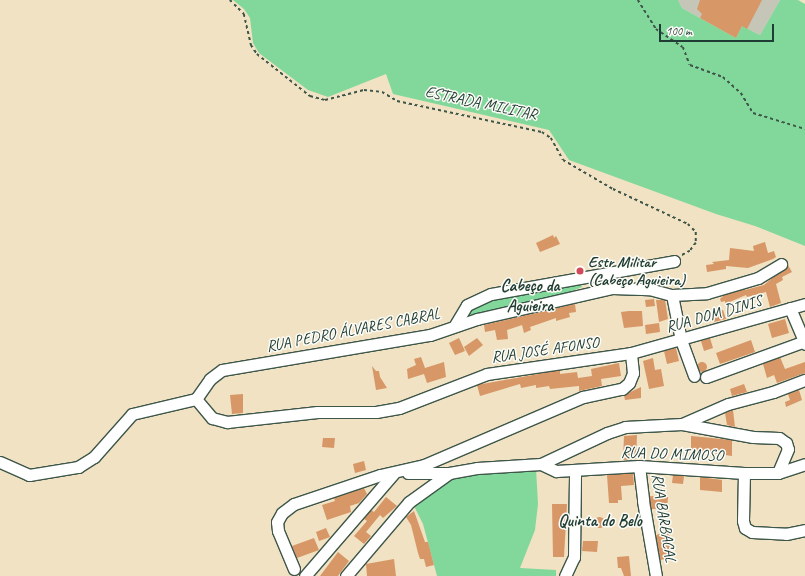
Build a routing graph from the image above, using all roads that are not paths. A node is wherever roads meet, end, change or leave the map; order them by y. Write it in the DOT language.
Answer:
graph roads {
  1 [pos="674,260"];
  2 [pos="781,264"];
  3 [pos="592,275"];
  4 [pos="596,291"];
  5 [pos="672,295"];
  6 [pos="805,304"];
  7 [pos="790,308"];
  8 [pos="455,325"];
  9 [pos="681,340"];
  10 [pos="805,342"];
  11 [pos="631,353"];
  12 [pos="694,376"];
  13 [pos="706,377"];
  14 [pos="805,380"];
  15 [pos="196,399"];
  16 [pos="682,424"];
  17 [pos="0,462"];
  18 [pos="541,464"];
  19 [pos="805,464"];
  20 [pos="639,466"];
  21 [pos="575,471"];
  22 [pos="394,473"];
  23 [pos="744,473"];
  24 [pos="778,473"];
  25 [pos="449,474"];
  26 [pos="805,530"];
  27 [pos="294,569"];
  28 [pos="306,576"];
  29 [pos="346,576"];
  30 [pos="565,576"];
  31 [pos="656,576"];
  1 -- 3 [label="street"];
  2 -- 5 [label="street, RUA PEDRO ÁLVARES CABRAL"];
  3 -- 4 [label="street"];
  3 -- 8 [label="street"];
  4 -- 5 [label="street, RUA PEDRO ÁLVARES CABRAL"];
  4 -- 8 [label="street, RUA PEDRO ÁLVARES CABRAL"];
  5 -- 9 [label="street"];
  6 -- 7 [label="street, RUA DOM DINIS"];
  7 -- 9 [label="street, RUA DOM DINIS"];
  7 -- 10 [label="street"];
  8 -- 15 [label="street, RUA PEDRO ÁLVARES CABRAL"];
  9 -- 11 [label="street, RUA DOM DINIS"];
  9 -- 12 [label="street"];
  10 -- 13 [label="street"];
  11 -- 15 [label="street, RUA JOSÉ AFONSO"];
  11 -- 22 [label="street"];
  14 -- 16 [label="street"];
  15 -- 17 [label="street"];
  16 -- 18 [label="street"];
  16 -- 24 [label="street"];
  18 -- 21 [label="street, RUA DO MIMOSO"];
  18 -- 25 [label="street"];
  19 -- 24 [label="street, RUA DO MIMOSO"];
  20 -- 21 [label="street, RUA DO MIMOSO"];
  20 -- 23 [label="street, RUA DO MIMOSO"];
  20 -- 31 [label="street, RUA BARBACAL"];
  21 -- 30 [label="street"];
  22 -- 25 [label="street"];
  22 -- 27 [label="street"];
  22 -- 28 [label="street"];
  23 -- 24 [label="street, RUA DO MIMOSO"];
  23 -- 26 [label="street"];
  25 -- 29 [label="street"];
}
